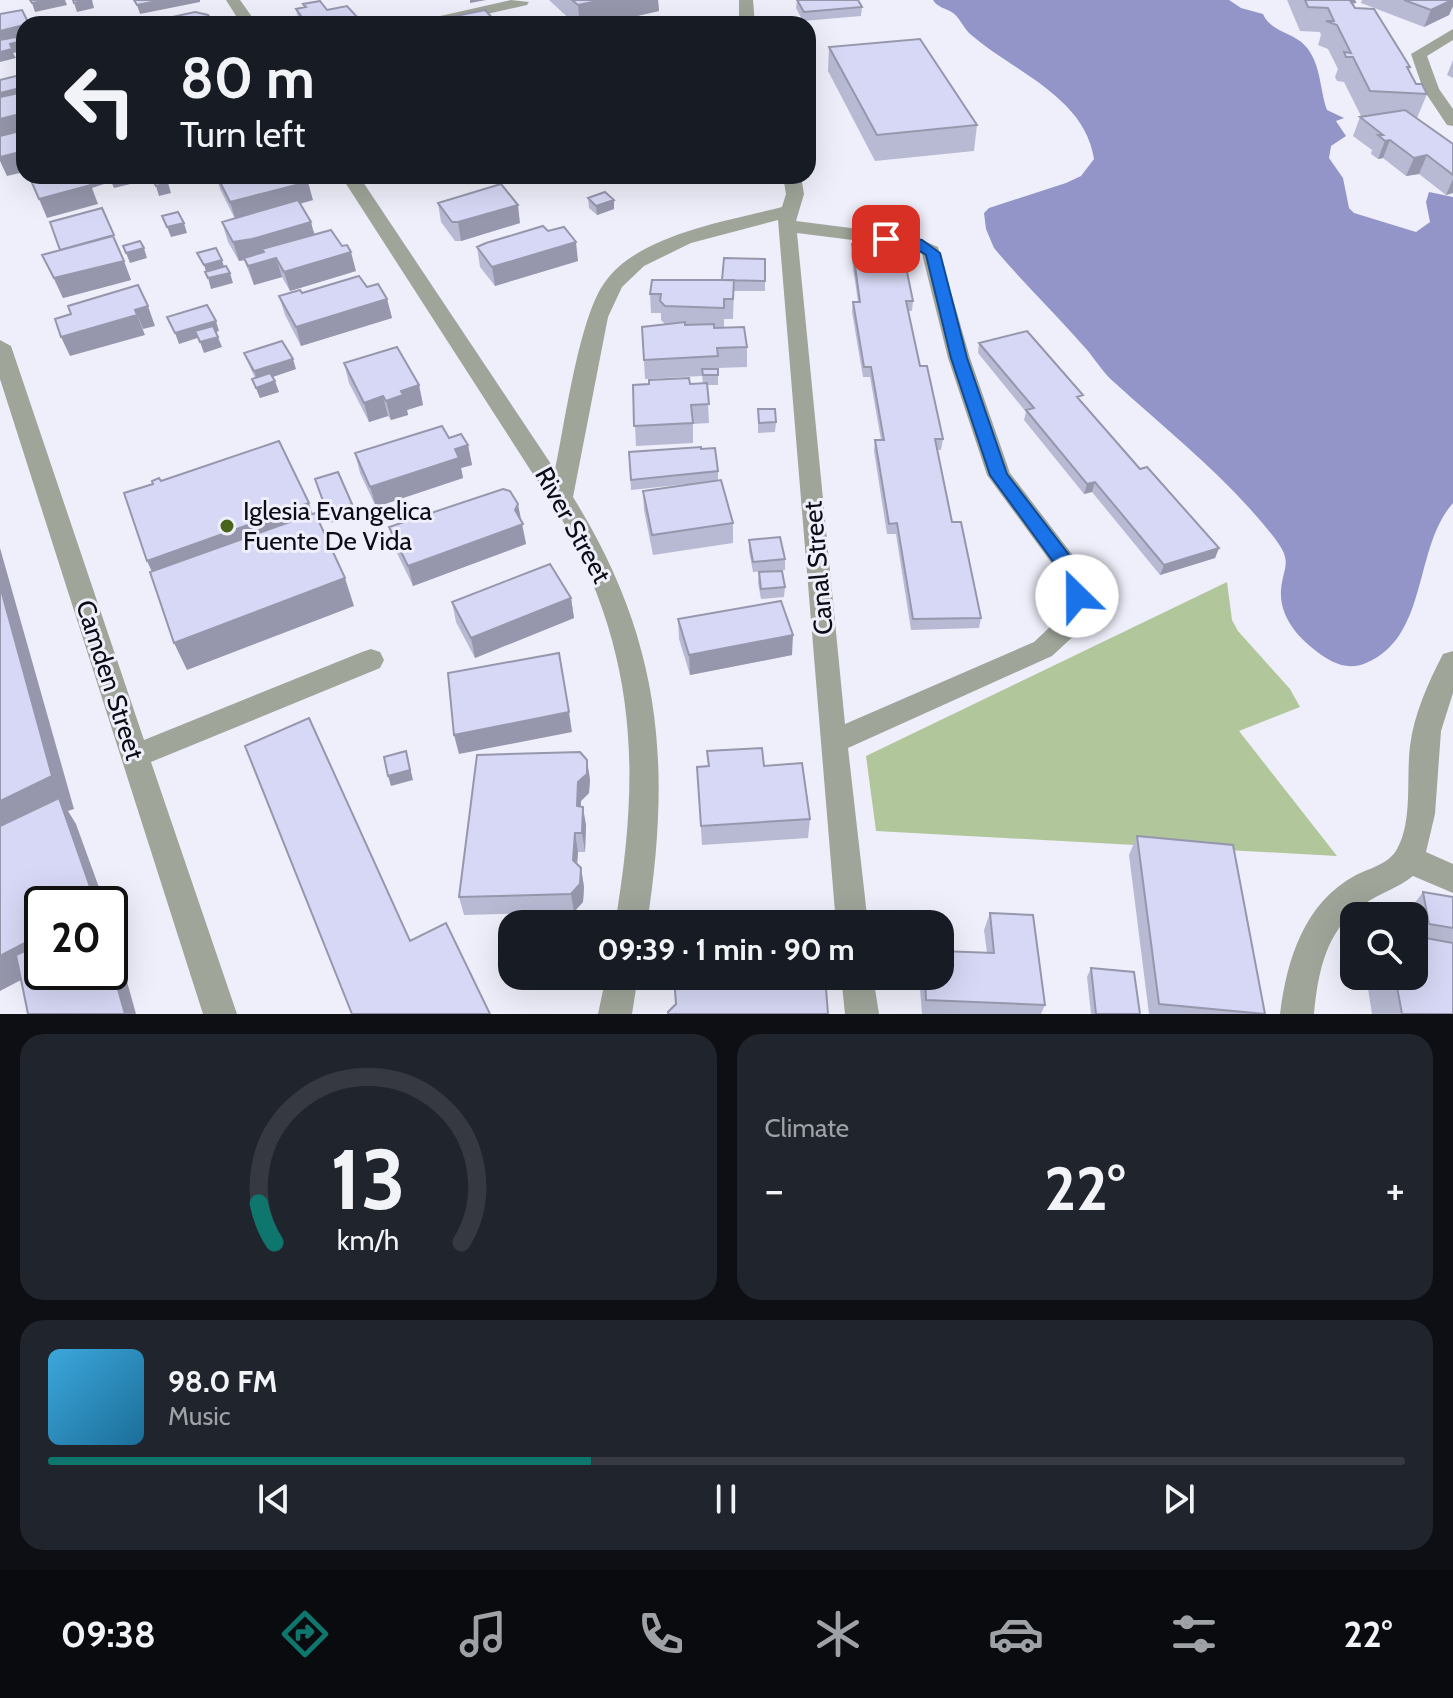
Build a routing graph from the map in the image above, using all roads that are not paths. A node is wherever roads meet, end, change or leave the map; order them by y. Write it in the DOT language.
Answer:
graph roads {
  1 [pos="522,2"];
  2 [pos="459,16"];
  3 [pos="1453,34"];
  4 [pos="1453,121"];
  5 [pos="355,184"];
  6 [pos="793,184"];
  7 [pos="788,218"];
  8 [pos="0,346"];
  9 [pos="561,497"];
  10 [pos="371,660"];
  11 [pos="1453,662"];
  12 [pos="833,742"];
  13 [pos="135,756"];
  14 [pos="1408,859"];
  15 [pos="1453,879"];
  16 [pos="633,910"];
  17 [pos="851,910"];
  18 [pos="619,990"];
  19 [pos="859,990"];
  20 [pos="220,1014"];
  21 [pos="615,1014"];
  22 [pos="862,1014"];
  23 [pos="1297,1014"];
  1 -- 2 [label="street"];
  3 -- 4 [label="street"];
  5 -- 9 [label="street, River Street"];
  6 -- 7 [label="street, Canal Street"];
  7 -- 9 [label="street"];
  7 -- 12 [label="street, Canal Street"];
  7 -- 12 [label="street"];
  8 -- 13 [label="street, Camden Street"];
  9 -- 16 [label="street, River Street"];
  10 -- 13 [label="street"];
  11 -- 14 [label="street"];
  12 -- 17 [label="street, Canal Street"];
  13 -- 20 [label="street, Camden Street"];
  14 -- 15 [label="street"];
  14 -- 23 [label="street"];
  18 -- 21 [label="street"];
  19 -- 22 [label="street"];
}
